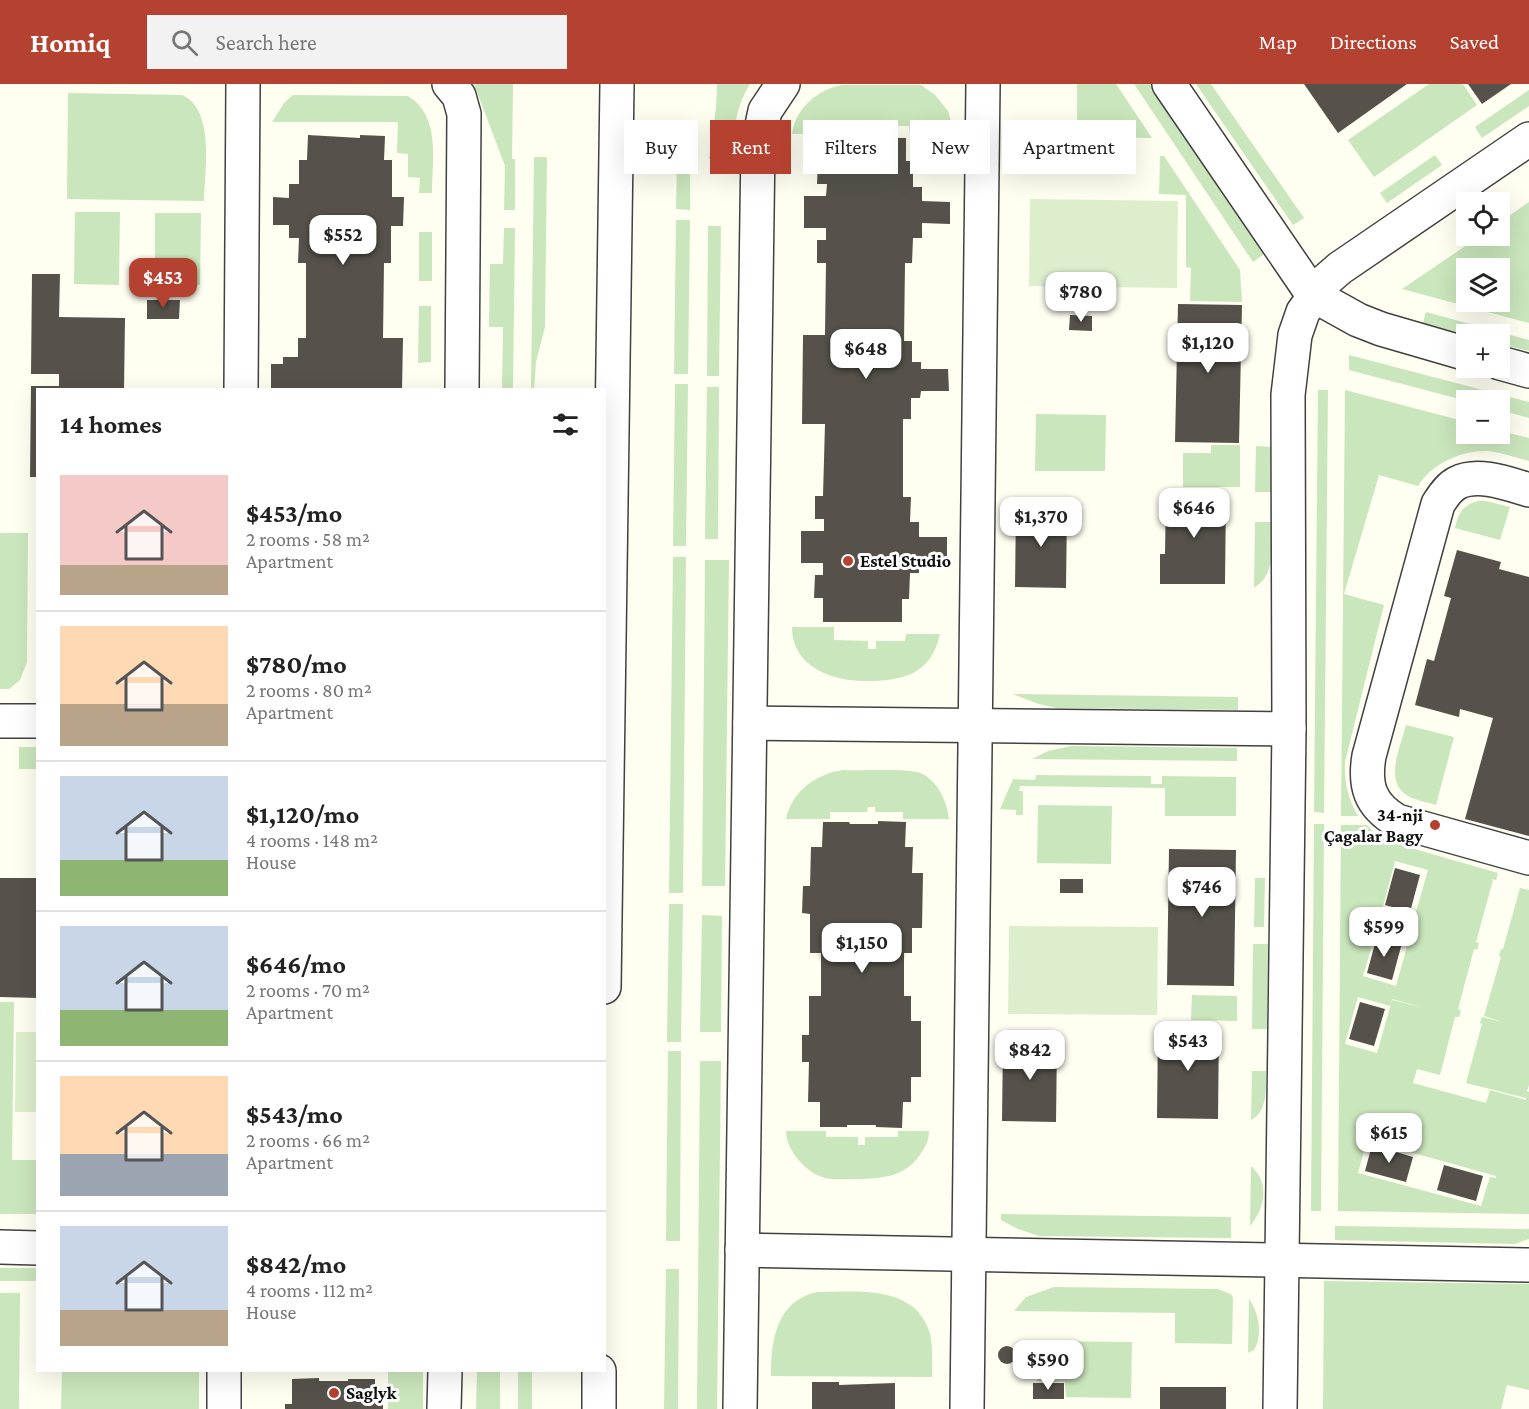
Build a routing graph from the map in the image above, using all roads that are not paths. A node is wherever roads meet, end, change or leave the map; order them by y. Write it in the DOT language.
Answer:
graph roads {
  1 [pos="243,84"];
  2 [pos="449,84"];
  3 [pos="617,84"];
  4 [pos="783,84"];
  5 [pos="983,84"];
  6 [pos="1169,84"];
  7 [pos="1529,139"];
  8 [pos="1313,295"];
  9 [pos="1456,351"];
  10 [pos="1510,366"];
  11 [pos="1529,371"];
  12 [pos="242,388"];
  13 [pos="462,388"];
  14 [pos="1529,490"];
  15 [pos="0,721"];
  16 [pos="36,721"];
  17 [pos="750,723"];
  18 [pos="976,725"];
  19 [pos="1288,729"];
  20 [pos="606,848"];
  21 [pos="1529,858"];
  22 [pos="0,1247"];
  23 [pos="36,1248"];
  24 [pos="742,1250"];
  25 [pos="969,1254"];
  26 [pos="1282,1260"];
  27 [pos="1529,1265"];
  28 [pos="224,1372"];
  29 [pos="445,1372"];
  30 [pos="599,1372"];
  31 [pos="224,1409"];
  32 [pos="444,1409"];
  33 [pos="599,1409"];
  34 [pos="740,1409"];
  35 [pos="968,1409"];
  36 [pos="1280,1409"];
  1 -- 12 [label="street"];
  2 -- 13 [label="street"];
  3 -- 20 [label="street"];
  4 -- 17 [label="street"];
  5 -- 18 [label="street"];
  6 -- 8 [label="street"];
  7 -- 8 [label="street"];
  8 -- 9 [label="street"];
  8 -- 19 [label="street"];
  10 -- 11 [label="street"];
  14 -- 21 [label="street"];
  15 -- 16 [label="street"];
  17 -- 18 [label="street"];
  17 -- 24 [label="street"];
  18 -- 19 [label="street"];
  18 -- 25 [label="street"];
  19 -- 26 [label="street"];
  22 -- 23 [label="street"];
  24 -- 25 [label="street"];
  24 -- 34 [label="street"];
  25 -- 26 [label="street"];
  25 -- 35 [label="street"];
  26 -- 27 [label="street"];
  26 -- 36 [label="street"];
  28 -- 31 [label="street"];
  29 -- 32 [label="street"];
  30 -- 33 [label="street"];
}
